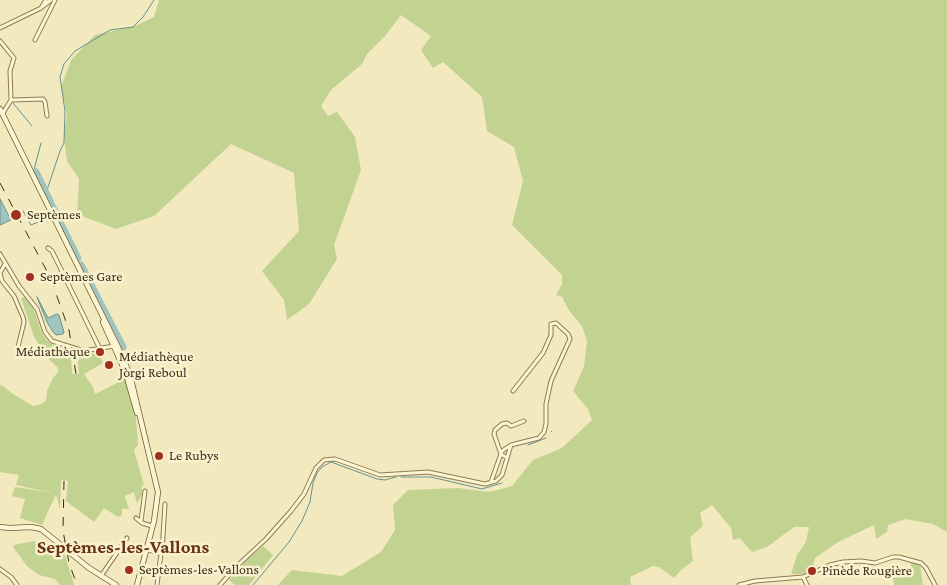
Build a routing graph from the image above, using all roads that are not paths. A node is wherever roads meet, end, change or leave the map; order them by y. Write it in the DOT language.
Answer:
graph roads {
  1 [pos="45,0"];
  2 [pos="53,0"];
  3 [pos="39,9"];
  4 [pos="0,28"];
  5 [pos="34,40"];
  6 [pos="0,41"];
  7 [pos="20,56"];
  8 [pos="14,58"];
  9 [pos="11,100"];
  10 [pos="2,111"];
  11 [pos="47,116"];
  12 [pos="48,248"];
  13 [pos="0,254"];
  14 [pos="5,264"];
  15 [pos="10,271"];
  16 [pos="1,277"];
  17 [pos="115,345"];
  18 [pos="18,347"];
  19 [pos="100,349"];
  20 [pos="513,391"];
  21 [pos="524,420"];
  22 [pos="511,445"];
  23 [pos="501,454"];
  24 [pos="507,458"];
  25 [pos="491,482"];
  26 [pos="146,491"];
  27 [pos="165,504"];
  28 [pos="136,518"];
  29 [pos="141,521"];
  30 [pos="152,526"];
  31 [pos="0,528"];
  32 [pos="127,538"];
  33 [pos="146,549"];
  34 [pos="161,554"];
  35 [pos="0,569"];
  36 [pos="101,576"];
  37 [pos="803,577"];
  38 [pos="764,583"];
  39 [pos="17,585"];
  40 [pos="116,585"];
  41 [pos="137,585"];
  42 [pos="157,585"];
  43 [pos="220,585"];
  44 [pos="739,585"];
  45 [pos="807,585"];
  46 [pos="935,585"];
  1 -- 3 [label="street"];
  2 -- 3 [label="street"];
  2 -- 5 [label="street"];
  3 -- 4 [label="street"];
  6 -- 8 [label="street"];
  7 -- 8 [label="street"];
  8 -- 9 [label="street"];
  9 -- 10 [label="street"];
  9 -- 11 [label="street"];
  10 -- 17 [label="main road"];
  12 -- 19 [label="street"];
  13 -- 14 [label="street"];
  14 -- 15 [label="street"];
  14 -- 16 [label="street"];
  15 -- 16 [label="street"];
  15 -- 19 [label="street"];
  16 -- 18 [label="street"];
  17 -- 19 [label="street"];
  17 -- 30 [label="main road"];
  20 -- 22 [label="street"];
  21 -- 23 [label="street"];
  22 -- 23 [label="street"];
  22 -- 24 [label="street"];
  23 -- 24 [label="street"];
  23 -- 25 [label="street"];
  24 -- 25 [label="street"];
  25 -- 43 [label="street"];
  26 -- 29 [label="street"];
  27 -- 34 [label="street"];
  28 -- 29 [label="street"];
  29 -- 30 [label="street"];
  30 -- 33 [label="main road"];
  31 -- 36 [label="main road"];
  32 -- 36 [label="street"];
  33 -- 34 [label="street"];
  33 -- 41 [label="main road"];
  34 -- 42 [label="street"];
  35 -- 39 [label="street"];
  36 -- 40 [label="main road"];
  37 -- 38 [label="street"];
  37 -- 45 [label="street"];
  37 -- 46 [label="street"];
  38 -- 44 [label="street"];
}
